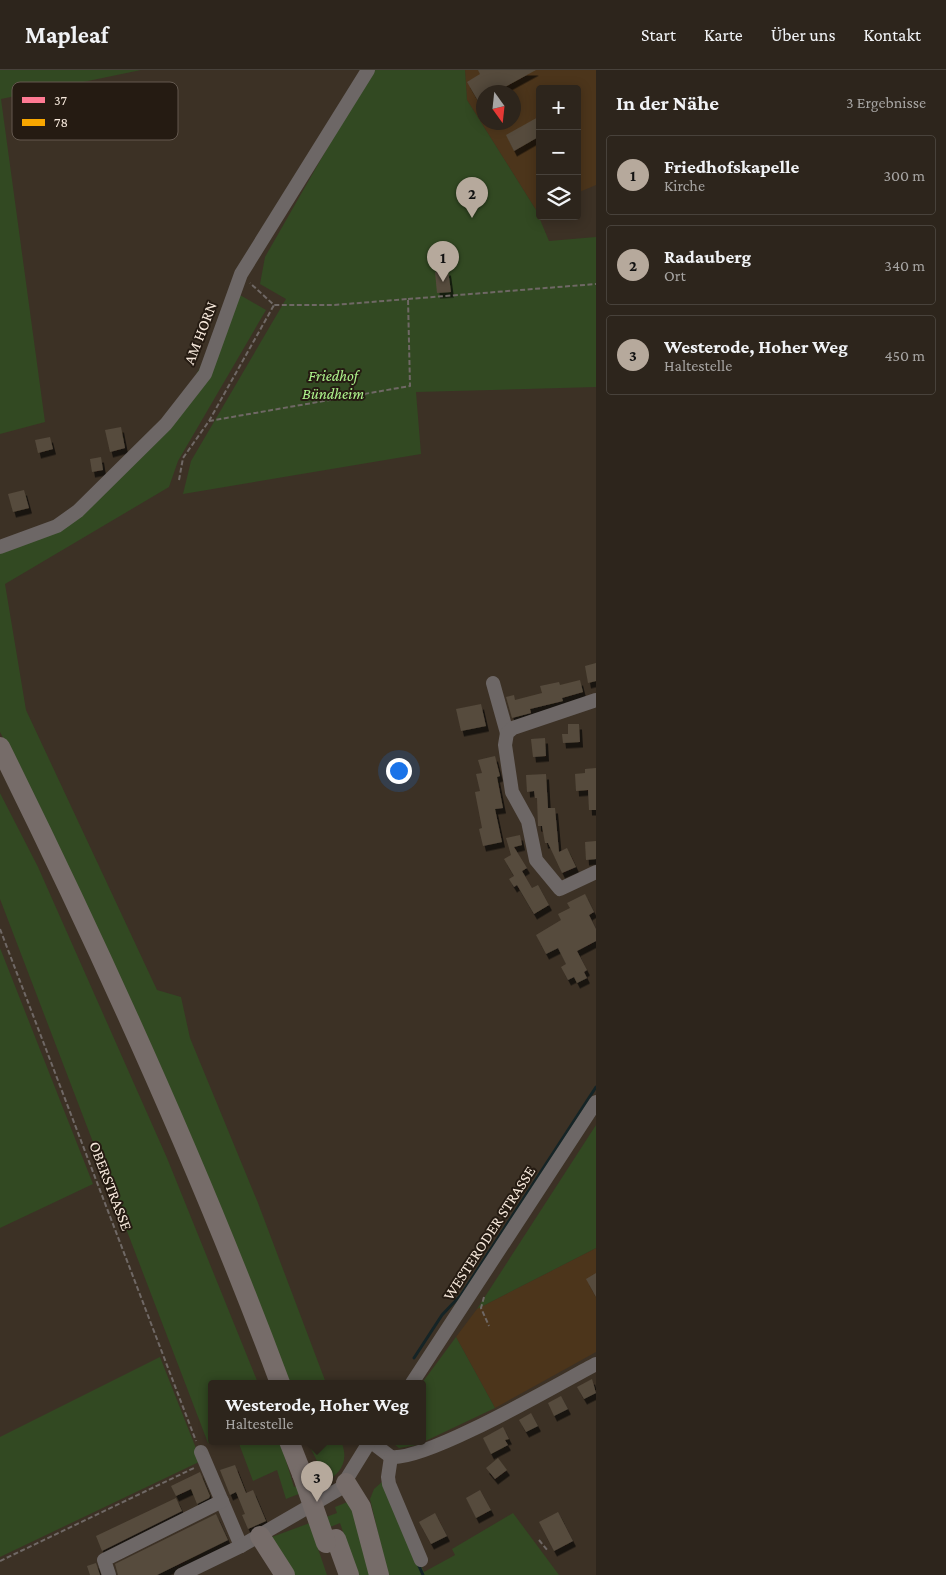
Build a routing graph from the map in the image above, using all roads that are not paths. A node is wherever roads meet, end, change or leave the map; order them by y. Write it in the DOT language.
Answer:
graph roads {
  1 [pos="368,70"];
  2 [pos="0,547"];
  3 [pos="493,683"];
  4 [pos="596,700"];
  5 [pos="507,733"];
  6 [pos="0,747"];
  7 [pos="0,771"];
  8 [pos="596,872"];
  9 [pos="596,1102"];
  10 [pos="596,1364"];
  11 [pos="267,1380"];
  12 [pos="279,1380"];
  13 [pos="414,1380"];
  14 [pos="291,1445"];
  15 [pos="302,1445"];
  16 [pos="368,1445"];
  17 [pos="375,1445"];
  18 [pos="203,1457"];
  19 [pos="391,1457"];
  20 [pos="307,1473"];
  21 [pos="346,1483"];
  22 [pos="222,1501"];
  23 [pos="260,1536"];
  24 [pos="331,1541"];
  25 [pos="242,1546"];
  26 [pos="421,1560"];
  27 [pos="109,1575"];
  28 [pos="181,1575"];
  29 [pos="285,1575"];
  30 [pos="336,1575"];
  31 [pos="349,1575"];
  32 [pos="379,1575"];
  1 -- 2 [label="street, AM HORN"];
  3 -- 5 [label="street"];
  4 -- 5 [label="street"];
  5 -- 8 [label="street"];
  6 -- 12 [label="highway"];
  7 -- 11 [label="highway"];
  9 -- 13 [label="street, WESTERODER STRASSE"];
  10 -- 19 [label="street"];
  14 -- 20 [label="highway"];
  15 -- 20 [label="highway"];
  16 -- 21 [label="street"];
  17 -- 19 [label="street"];
  18 -- 22 [label="street"];
  19 -- 26 [label="street"];
  20 -- 24 [label="highway, bridge"];
  21 -- 23 [label="street"];
  21 -- 32 [label="highway"];
  22 -- 25 [label="street"];
  22 -- 27 [label="street"];
  23 -- 25 [label="street"];
  23 -- 29 [label="highway"];
  24 -- 30 [label="highway"];
  24 -- 31 [label="highway"];
  25 -- 28 [label="street"];
}
